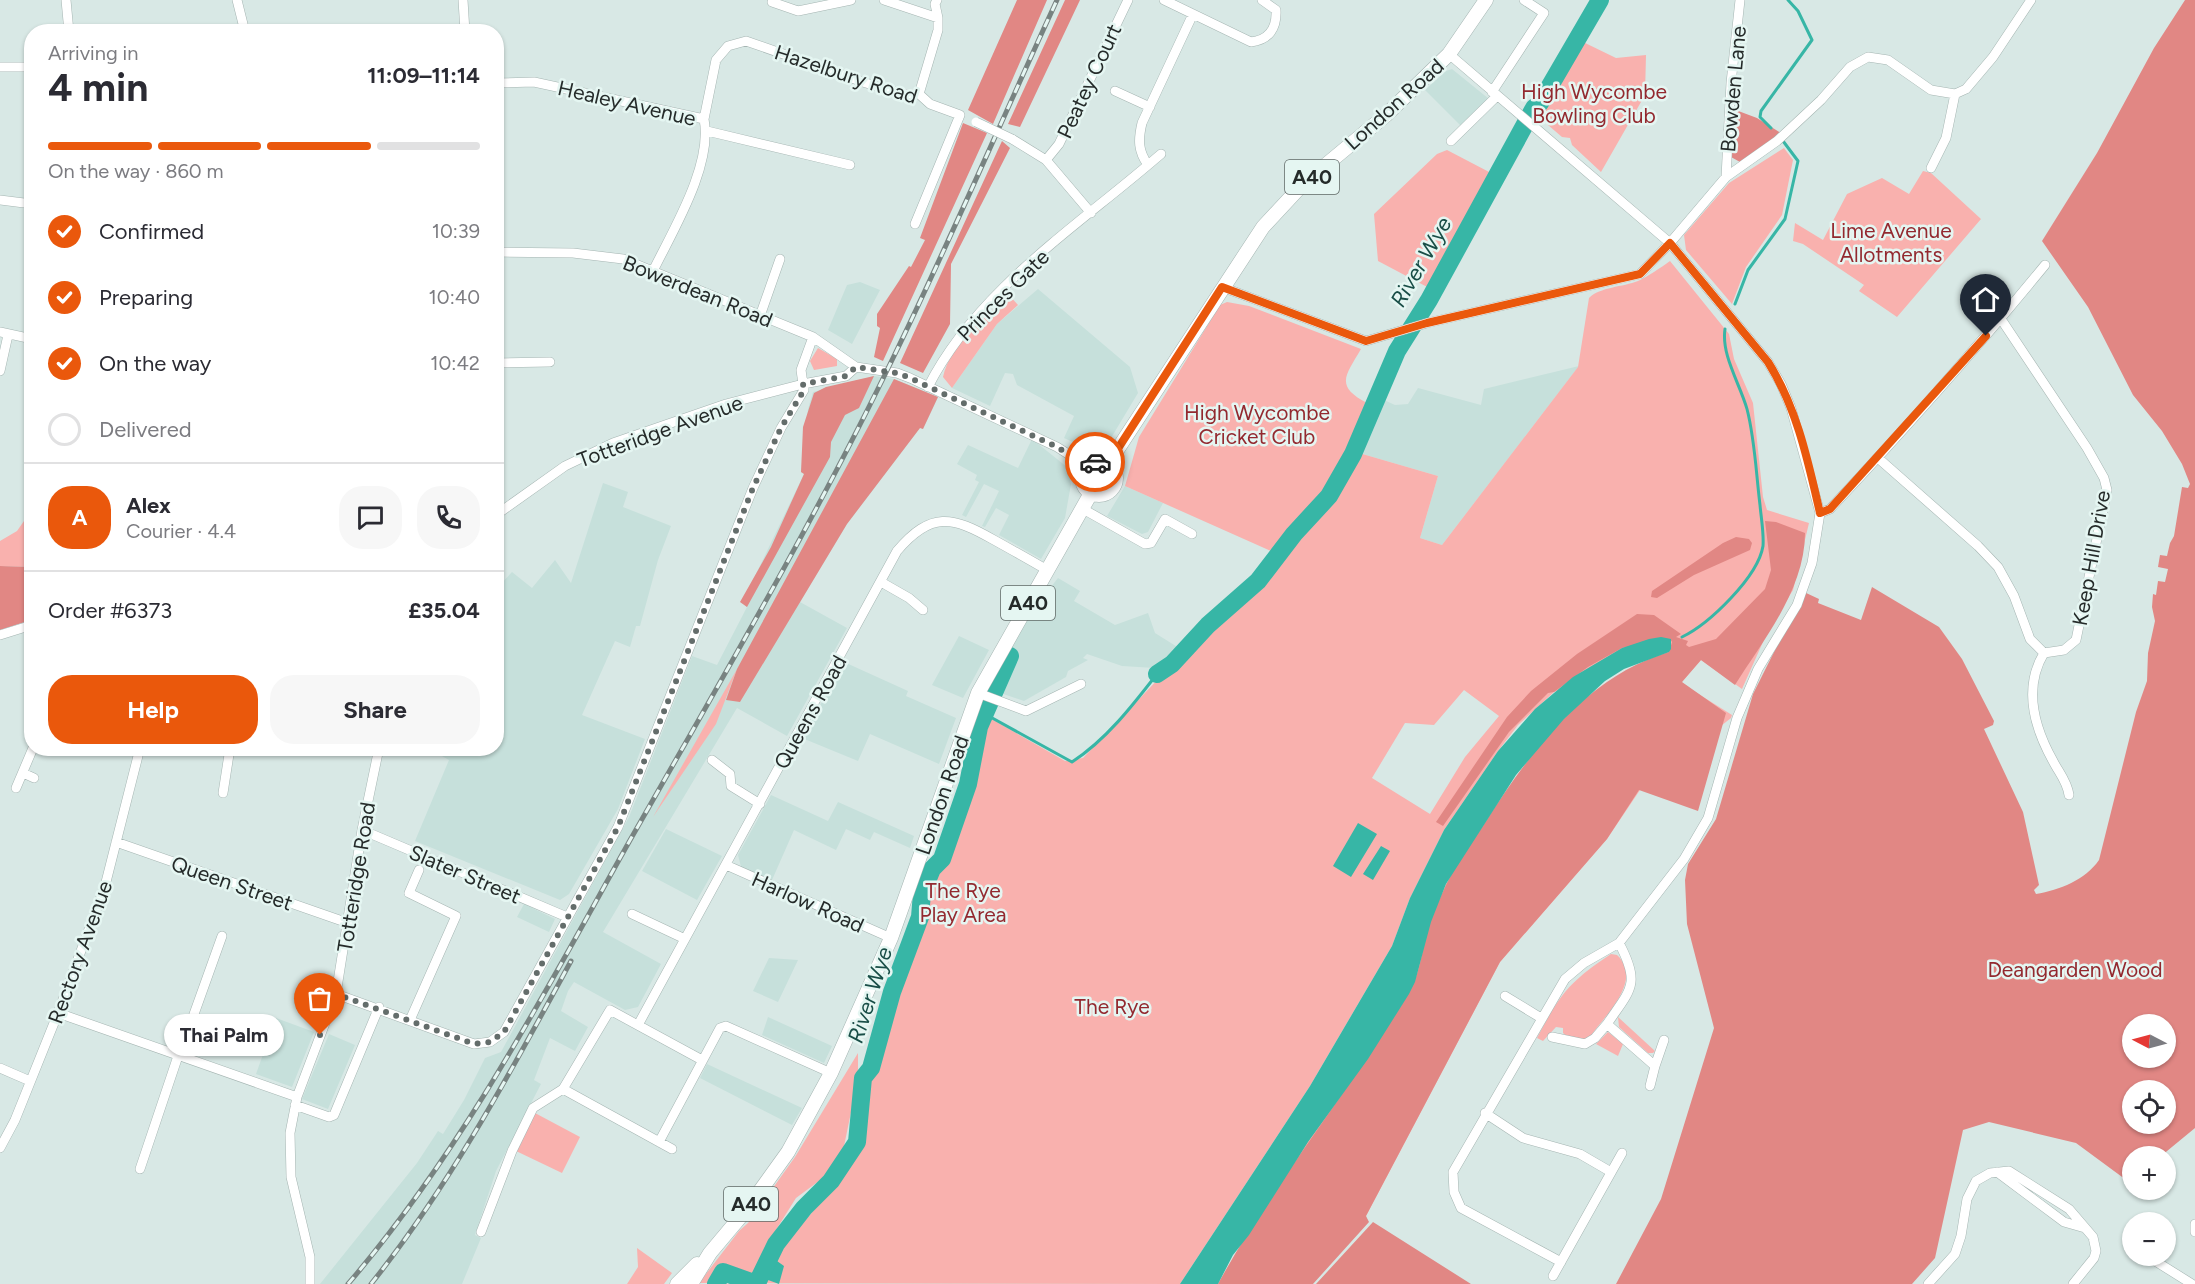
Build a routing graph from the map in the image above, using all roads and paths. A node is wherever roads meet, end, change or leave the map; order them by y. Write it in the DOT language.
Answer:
graph roads {
  1 [pos="66,0"];
  2 [pos="237,0"];
  3 [pos="463,0"];
  4 [pos="851,0"];
  5 [pos="884,0"];
  6 [pos="937,0"];
  7 [pos="1128,0"];
  8 [pos="1164,0"];
  9 [pos="1262,0"];
  10 [pos="1486,0"];
  11 [pos="1524,0"];
  12 [pos="1740,0"];
  13 [pos="2031,0"];
  14 [pos="772,2"];
  15 [pos="1193,14"];
  16 [pos="938,18"];
  17 [pos="68,24"];
  18 [pos="243,24"];
  19 [pos="464,24"];
  20 [pos="1449,54"];
  21 [pos="0,67"];
  22 [pos="24,67"];
  23 [pos="504,83"];
  24 [pos="1115,91"];
  25 [pos="919,94"];
  26 [pos="1495,94"];
  27 [pos="1955,94"];
  28 [pos="1150,107"];
  29 [pos="960,115"];
  30 [pos="704,119"];
  31 [pos="707,131"];
  32 [pos="1451,141"];
  33 [pos="1161,154"];
  34 [pos="1046,160"];
  35 [pos="850,165"];
  36 [pos="1148,165"];
  37 [pos="1931,168"];
  38 [pos="1725,177"];
  39 [pos="0,200"];
  40 [pos="24,203"];
  41 [pos="1092,213"];
  42 [pos="915,224"];
  43 [pos="1670,243"];
  44 [pos="504,252"];
  45 [pos="780,259"];
  46 [pos="2044,265"];
  47 [pos="653,271"];
  48 [pos="1222,287"];
  49 [pos="760,316"];
  50 [pos="2001,319"];
  51 [pos="4,333"];
  52 [pos="24,337"];
  53 [pos="813,337"];
  54 [pos="550,362"];
  55 [pos="504,363"];
  56 [pos="856,367"];
  57 [pos="0,371"];
  58 [pos="803,384"];
  59 [pos="928,387"];
  60 [pos="1878,458"];
  61 [pos="1108,464"];
  62 [pos="1087,466"];
  63 [pos="1091,493"];
  64 [pos="1083,509"];
  65 [pos="504,510"];
  66 [pos="1820,513"];
  67 [pos="1192,534"];
  68 [pos="1047,570"];
  69 [pos="881,582"];
  70 [pos="922,610"];
  71 [pos="24,628"];
  72 [pos="0,635"];
  73 [pos="2044,653"];
  74 [pos="1081,684"];
  75 [pos="978,693"];
  76 [pos="30,756"];
  77 [pos="138,756"];
  78 [pos="229,756"];
  79 [pos="377,756"];
  80 [pos="712,760"];
  81 [pos="23,773"];
  82 [pos="34,778"];
  83 [pos="16,788"];
  84 [pos="223,793"];
  85 [pos="2069,795"];
  86 [pos="760,804"];
  87 [pos="362,830"];
  88 [pos="116,842"];
  89 [pos="726,864"];
  90 [pos="418,870"];
  91 [pos="632,914"];
  92 [pos="567,918"];
  93 [pos="348,923"];
  94 [pos="222,936"];
  95 [pos="891,938"];
  96 [pos="685,939"];
  97 [pos="1619,943"];
  98 [pos="336,994"];
  99 [pos="1505,996"];
  100 [pos="379,1008"];
  101 [pos="58,1013"];
  102 [pos="1541,1018"];
  103 [pos="410,1020"];
  104 [pos="1607,1024"];
  105 [pos="638,1025"];
  106 [pos="1552,1037"];
  107 [pos="1664,1040"];
  108 [pos="179,1056"];
  109 [pos="702,1060"];
  110 [pos="1655,1066"];
  111 [pos="0,1068"];
  112 [pos="831,1074"];
  113 [pos="30,1081"];
  114 [pos="1650,1086"];
  115 [pos="563,1089"];
  116 [pos="296,1101"];
  117 [pos="1485,1113"];
  118 [pos="659,1142"];
  119 [pos="0,1148"];
  120 [pos="672,1149"];
  121 [pos="1622,1154"];
  122 [pos="140,1169"];
  123 [pos="1611,1172"];
  124 [pos="1997,1172"];
  125 [pos="2195,1224"];
  126 [pos="2085,1228"];
  127 [pos="482,1232"];
  128 [pos="2195,1232"];
  129 [pos="710,1253"];
  130 [pos="1561,1262"];
  131 [pos="2162,1266"];
  132 [pos="1553,1276"];
  133 [pos="310,1284"];
  134 [pos="677,1284"];
  135 [pos="691,1284"];
  136 [pos="1928,1284"];
  137 [pos="2073,1284"];
  138 [pos="2192,1284"];
  1 -- 17 [label="street"];
  2 -- 18 [label="street"];
  3 -- 19 [label="street"];
  4 -- 14 [label="street"];
  5 -- 16 [label="street"];
  6 -- 16 [label="street"];
  7 -- 34 [label="street, Peatey Court"];
  8 -- 15 [label="street"];
  9 -- 15 [label="street"];
  10 -- 20 [label="main road, London Road / A40"];
  11 -- 26 [label="street"];
  12 -- 38 [label="street, Bowden Lane"];
  13 -- 27 [label="street"];
  15 -- 28 [label="street"];
  16 -- 25 [label="street"];
  20 -- 26 [label="street"];
  20 -- 48 [label="main road, London Road / A40"];
  21 -- 22 [label="street"];
  23 -- 30 [label="street, Healey Avenue"];
  24 -- 28 [label="street"];
  25 -- 29 [label="street, Hazelbury Road"];
  25 -- 30 [label="street, Hazelbury Road"];
  26 -- 32 [label="street"];
  26 -- 43 [label="street"];
  27 -- 37 [label="street"];
  27 -- 38 [label="street"];
  28 -- 36 [label="street"];
  29 -- 34 [label="street, Hazelbury Road, bridge"];
  29 -- 42 [label="street"];
  30 -- 31 [label="street, Healey Avenue"];
  31 -- 35 [label="street"];
  31 -- 47 [label="street, Healey Avenue"];
  33 -- 36 [label="street, Princes Gate"];
  34 -- 41 [label="street"];
  36 -- 41 [label="street, Princes Gate"];
  38 -- 43 [label="street"];
  39 -- 40 [label="street"];
  41 -- 59 [label="street, Princes Gate"];
  43 -- 48 [label="street"];
  43 -- 66 [label="street"];
  44 -- 47 [label="street, Bowerdean Road"];
  45 -- 49 [label="street"];
  46 -- 50 [label="street"];
  47 -- 49 [label="street, Bowerdean Road"];
  48 -- 61 [label="main road, London Road / A40"];
  49 -- 53 [label="street, Bowerdean Road"];
  50 -- 60 [label="street"];
  50 -- 73 [label="street, Keep Hill Drive"];
  51 -- 52 [label="street"];
  51 -- 57 [label="street"];
  53 -- 56 [label="street, Bowerdean Road"];
  53 -- 58 [label="street"];
  54 -- 55 [label="street"];
  56 -- 58 [label="street, Totteridge Avenue"];
  56 -- 59 [label="street"];
  58 -- 65 [label="street, Totteridge Avenue"];
  58 -- 92 [label="street"];
  59 -- 62 [label="street"];
  60 -- 66 [label="street"];
  60 -- 73 [label="street"];
  61 -- 62 [label="main road"];
  61 -- 63 [label="main road"];
  62 -- 63 [label="main road"];
  63 -- 64 [label="main road, London Road / A40"];
  64 -- 67 [label="street"];
  64 -- 68 [label="main road, London Road / A40"];
  66 -- 97 [label="street"];
  68 -- 69 [label="street, Queens Road"];
  68 -- 75 [label="main road, London Road / A40"];
  69 -- 70 [label="street"];
  69 -- 86 [label="street, Queens Road"];
  71 -- 72 [label="street"];
  73 -- 85 [label="street"];
  74 -- 75 [label="street"];
  75 -- 95 [label="main road, London Road / A40"];
  76 -- 81 [label="street"];
  77 -- 88 [label="street, Rectory Avenue"];
  78 -- 84 [label="street"];
  79 -- 87 [label="street, Totteridge Road"];
  80 -- 86 [label="street"];
  81 -- 82 [label="street"];
  81 -- 83 [label="street"];
  86 -- 89 [label="street, Queens Road"];
  87 -- 92 [label="street, Slater Street"];
  87 -- 93 [label="street, Totteridge Road"];
  88 -- 93 [label="street, Queen Street"];
  88 -- 101 [label="street, Rectory Avenue"];
  89 -- 95 [label="street, Harlow Road"];
  89 -- 96 [label="street, Queens Road"];
  90 -- 103 [label="street"];
  91 -- 96 [label="street"];
  92 -- 103 [label="street"];
  93 -- 98 [label="street, Totteridge Road"];
  94 -- 108 [label="street"];
  95 -- 112 [label="main road, London Road / A40"];
  96 -- 105 [label="street, Queens Road"];
  97 -- 102 [label="street"];
  97 -- 104 [label="street"];
  98 -- 100 [label="street"];
  98 -- 116 [label="street, Totteridge Road"];
  99 -- 102 [label="street"];
  100 -- 103 [label="street"];
  100 -- 116 [label="street"];
  101 -- 108 [label="street"];
  101 -- 113 [label="street, Rectory Avenue"];
  102 -- 117 [label="street"];
  104 -- 106 [label="street"];
  104 -- 110 [label="street"];
  105 -- 109 [label="street"];
  105 -- 115 [label="street"];
  107 -- 110 [label="street"];
  108 -- 116 [label="street"];
  108 -- 122 [label="street"];
  109 -- 112 [label="street"];
  109 -- 118 [label="street"];
  110 -- 114 [label="street"];
  111 -- 113 [label="street"];
  112 -- 129 [label="main road, London Road / A40"];
  113 -- 119 [label="street, Rectory Avenue"];
  115 -- 118 [label="street"];
  115 -- 127 [label="street"];
  116 -- 133 [label="street, Totteridge Road"];
  117 -- 123 [label="street"];
  117 -- 130 [label="street"];
  118 -- 120 [label="street"];
  121 -- 123 [label="street"];
  123 -- 130 [label="street"];
  124 -- 126 [label="street"];
  124 -- 126 [label="street"];
  124 -- 136 [label="street"];
  125 -- 128 [label="street"];
  126 -- 137 [label="street"];
  129 -- 134 [label="main road, A40"];
  129 -- 135 [label="main road, A40"];
  130 -- 132 [label="street"];
  131 -- 138 [label="street"];
}
